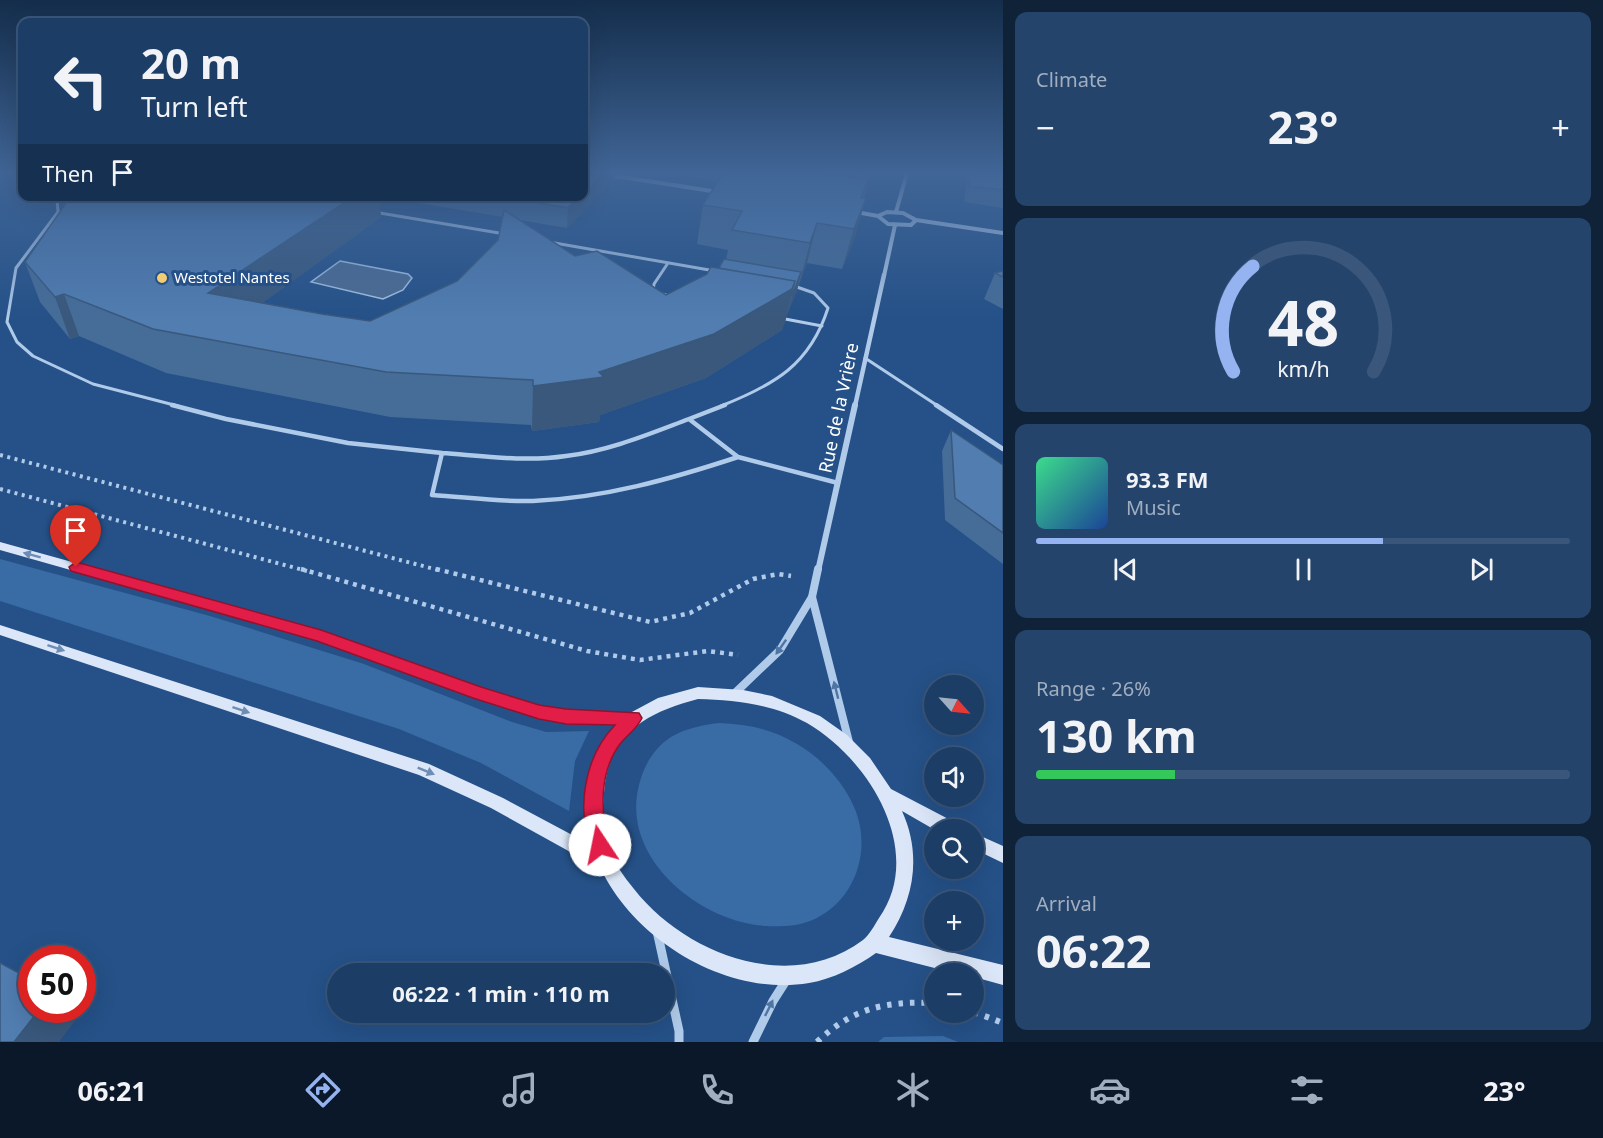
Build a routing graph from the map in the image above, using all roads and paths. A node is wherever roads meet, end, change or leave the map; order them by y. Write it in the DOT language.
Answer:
graph roads {
  1 [pos="51,222"];
  2 [pos="429,222"];
  3 [pos="884,222"];
  4 [pos="914,222"];
  5 [pos="927,222"];
  6 [pos="895,225"];
  7 [pos="1003,233"];
  8 [pos="511,236"];
  9 [pos="545,241"];
  10 [pos="668,263"];
  11 [pos="725,273"];
  12 [pos="791,285"];
  13 [pos="673,297"];
  14 [pos="776,317"];
  15 [pos="822,326"];
  16 [pos="865,358"];
  17 [pos="689,419"];
  18 [pos="1003,449"];
  19 [pos="442,453"];
  20 [pos="0,455"];
  21 [pos="738,457"];
  22 [pos="838,483"];
  23 [pos="0,489"];
  24 [pos="0,546"];
  25 [pos="816,583"];
  26 [pos="812,597"];
  27 [pos="0,630"];
  28 [pos="773,658"];
  29 [pos="735,693"];
  30 [pos="633,718"];
  31 [pos="850,747"];
  32 [pos="887,795"];
  33 [pos="932,819"];
  34 [pos="984,846"];
  35 [pos="1003,855"];
  36 [pos="605,862"];
  37 [pos="656,928"];
  38 [pos="873,943"];
  39 [pos="1003,975"];
  40 [pos="789,977"];
  41 [pos="924,1003"];
  42 [pos="984,1016"];
  43 [pos="1003,1023"];
  44 [pos="679,1042"];
  45 [pos="753,1042"];
  46 [pos="817,1042"];
  1 -- 19 [label="lane"];
  2 -- 8 [label="lane"];
  3 -- 6 [label="street"];
  4 -- 6 [label="street"];
  5 -- 7 [label="street"];
  6 -- 16 [label="street, Rue de la Vrière"];
  9 -- 10 [label="lane"];
  10 -- 11 [label="lane"];
  10 -- 13 [label="lane"];
  12 -- 15 [label="lane"];
  14 -- 15 [label="lane"];
  15 -- 17 [label="lane"];
  16 -- 18 [label="lane"];
  16 -- 22 [label="street, Rue de la Vrière"];
  17 -- 19 [label="lane"];
  17 -- 21 [label="lane"];
  19 -- 21 [label="lane"];
  20 -- 25 [label="path"];
  21 -- 22 [label="lane"];
  22 -- 25 [label="street, Rue de la Vrière"];
  23 -- 28 [label="path"];
  30 -- 24 [label="main road, one-way"];
  25 -- 26 [label="street, Rue de la Vrière"];
  26 -- 28 [label="street, Rue de la Vrière, one-way"];
  31 -- 26 [label="street, one-way"];
  27 -- 36 [label="main road, one-way"];
  28 -- 29 [label="street, Rue de la Vrière"];
  29 -- 30 [label="main road"];
  29 -- 31 [label="main road"];
  30 -- 36 [label="main road"];
  31 -- 32 [label="main road"];
  32 -- 33 [label="main road"];
  32 -- 38 [label="main road"];
  34 -- 35 [label="main road"];
  36 -- 37 [label="main road"];
  37 -- 40 [label="main road"];
  37 -- 44 [label="street"];
  38 -- 39 [label="main road"];
  38 -- 40 [label="main road"];
  45 -- 40 [label="street, one-way"];
  41 -- 46 [label="path"];
  42 -- 43 [label="path"];
}
